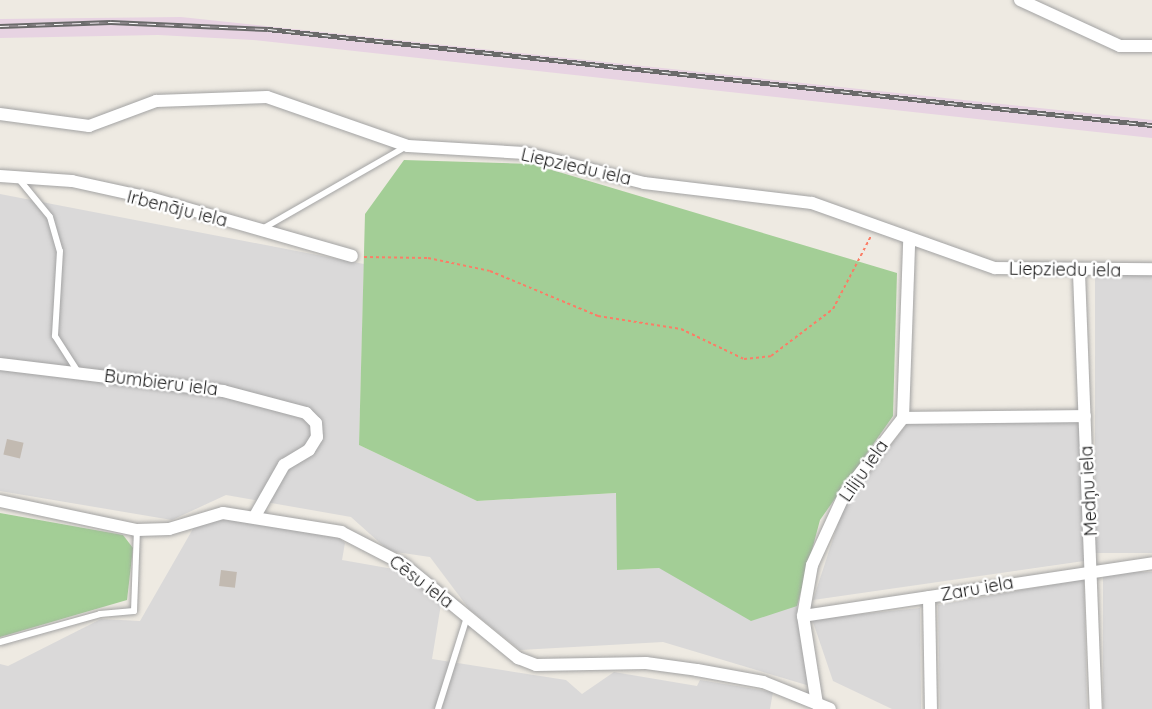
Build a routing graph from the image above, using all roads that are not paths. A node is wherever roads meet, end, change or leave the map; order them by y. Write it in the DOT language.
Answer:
graph roads {
  1 [pos="1020,0"];
  2 [pos="1152,46"];
  3 [pos="0,114"];
  4 [pos="408,146"];
  5 [pos="0,176"];
  6 [pos="18,177"];
  7 [pos="260,230"];
  8 [pos="909,242"];
  9 [pos="352,256"];
  10 [pos="1152,269"];
  11 [pos="1079,273"];
  12 [pos="0,364"];
  13 [pos="78,372"];
  14 [pos="1085,416"];
  15 [pos="903,418"];
  16 [pos="0,501"];
  17 [pos="255,516"];
  18 [pos="137,530"];
  19 [pos="1152,562"];
  20 [pos="1094,568"];
  21 [pos="929,597"];
  22 [pos="467,616"];
  23 [pos="802,616"];
  24 [pos="0,642"];
  25 [pos="817,704"];
  26 [pos="438,709"];
  27 [pos="830,709"];
  28 [pos="931,709"];
  29 [pos="1096,709"];
  1 -- 2 [label="street"];
  3 -- 4 [label="street, Liepziedu iela"];
  4 -- 7 [label="lane"];
  4 -- 8 [label="street, Liepziedu iela"];
  5 -- 6 [label="street, Irbenāju iela"];
  6 -- 7 [label="street, Irbenāju iela"];
  6 -- 13 [label="lane"];
  7 -- 9 [label="street, Irbenāju iela"];
  8 -- 11 [label="street, Liepziedu iela"];
  8 -- 15 [label="street"];
  10 -- 11 [label="street, Liepziedu iela"];
  11 -- 14 [label="street, Medņu iela"];
  12 -- 13 [label="street, Bumbieru iela"];
  13 -- 17 [label="street, Bumbieru iela"];
  14 -- 15 [label="street"];
  14 -- 20 [label="street, Medņu iela"];
  15 -- 23 [label="street, Liliju iela"];
  16 -- 18 [label="street, Cēsu iela"];
  17 -- 18 [label="street, Cēsu iela"];
  17 -- 22 [label="street, Cēsu iela"];
  18 -- 24 [label="lane"];
  19 -- 20 [label="street, Zaru iela"];
  20 -- 21 [label="street, Zaru iela"];
  20 -- 29 [label="street, Medņu iela"];
  21 -- 23 [label="street, Zaru iela"];
  21 -- 28 [label="street"];
  22 -- 25 [label="street, Cēsu iela"];
  22 -- 26 [label="lane"];
  23 -- 25 [label="street, Liliju iela"];
  25 -- 27 [label="street, Cēsu iela"];
}
